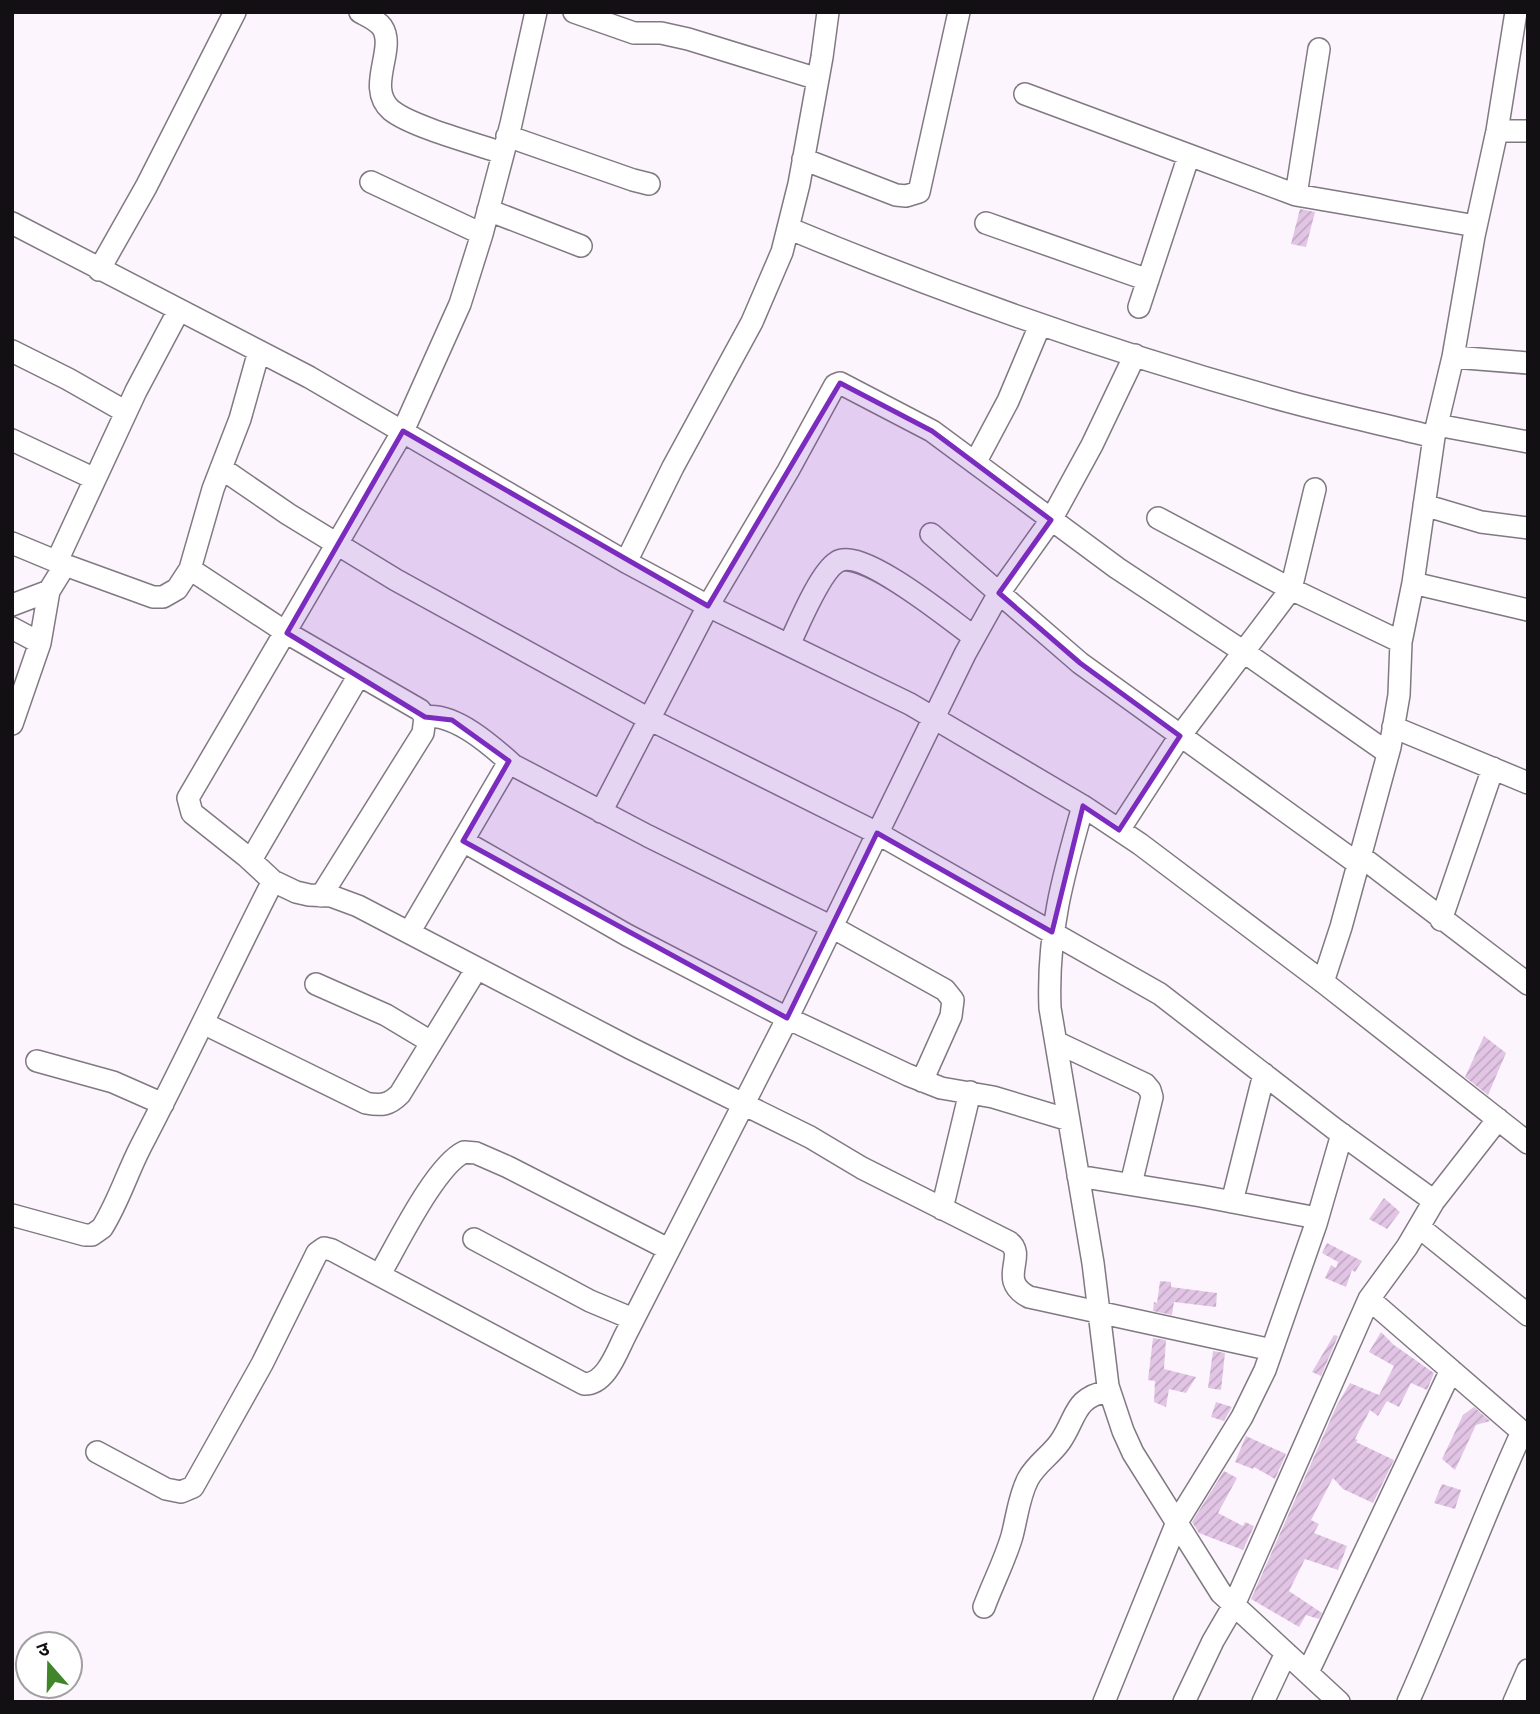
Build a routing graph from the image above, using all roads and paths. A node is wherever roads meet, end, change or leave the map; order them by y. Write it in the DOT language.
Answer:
graph roads {
  1 [pos="235,12"];
  2 [pos="360,12"];
  3 [pos="536,12"];
  4 [pos="574,12"];
  5 [pos="828,12"];
  6 [pos="959,12"];
  7 [pos="1516,12"];
  8 [pos="1319,49"];
  9 [pos="818,79"];
  10 [pos="1025,94"];
  11 [pos="1497,131"];
  12 [pos="1528,131"];
  13 [pos="505,144"];
  14 [pos="1189,155"];
  15 [pos="803,159"];
  16 [pos="371,182"];
  17 [pos="649,184"];
  18 [pos="1296,195"];
  19 [pos="488,210"];
  20 [pos="12,223"];
  21 [pos="986,223"];
  22 [pos="1476,226"];
  23 [pos="788,228"];
  24 [pos="482,234"];
  25 [pos="581,246"];
  26 [pos="99,270"];
  27 [pos="1148,280"];
  28 [pos="1139,307"];
  29 [pos="179,310"];
  30 [pos="1040,324"];
  31 [pos="12,351"];
  32 [pos="259,351"];
  33 [pos="1135,355"];
  34 [pos="1453,357"];
  35 [pos="1528,363"];
  36 [pos="126,412"];
  37 [pos="403,431"];
  38 [pos="1436,431"];
  39 [pos="12,440"];
  40 [pos="1528,442"];
  41 [pos="975,463"];
  42 [pos="222,468"];
  43 [pos="94,479"];
  44 [pos="1315,489"];
  45 [pos="1424,505"];
  46 [pos="1157,517"];
  47 [pos="1051,520"];
  48 [pos="1528,528"];
  49 [pos="931,534"];
  50 [pos="12,543"];
  51 [pos="337,544"];
  52 [pos="626,562"];
  53 [pos="61,563"];
  54 [pos="190,569"];
  55 [pos="1413,583"];
  56 [pos="1291,589"];
  57 [pos="50,592"];
  58 [pos="999,593"];
  59 [pos="12,605"];
  60 [pos="708,606"];
  61 [pos="1528,610"];
  62 [pos="12,628"];
  63 [pos="287,633"];
  64 [pos="974,638"];
  65 [pos="1401,642"];
  66 [pos="40,643"];
  67 [pos="789,645"];
  68 [pos="1244,652"];
  69 [pos="359,675"];
  70 [pos="425,717"];
  71 [pos="933,718"];
  72 [pos="649,719"];
  73 [pos="12,724"];
  74 [pos="1393,727"];
  75 [pos="1180,736"];
  76 [pos="1388,752"];
  77 [pos="509,762"];
  78 [pos="1493,768"];
  79 [pos="1528,783"];
  80 [pos="1083,806"];
  81 [pos="601,811"];
  82 [pos="1119,830"];
  83 [pos="877,834"];
  84 [pos="463,841"];
  85 [pos="1358,859"];
  86 [pos="251,860"];
  87 [pos="273,881"];
  88 [pos="321,896"];
  89 [pos="1441,920"];
  90 [pos="832,927"];
  91 [pos="410,932"];
  92 [pos="1052,932"];
  93 [pos="477,968"];
  94 [pos="1323,982"];
  95 [pos="316,984"];
  96 [pos="1528,984"];
  97 [pos="787,1018"];
  98 [pos="203,1023"];
  99 [pos="431,1042"];
  100 [pos="1056,1042"];
  101 [pos="37,1061"];
  102 [pos="1264,1074"];
  103 [pos="922,1081"];
  104 [pos="970,1092"];
  105 [pos="163,1104"];
  106 [pos="741,1105"];
  107 [pos="1498,1119"];
  108 [pos="1069,1120"];
  109 [pos="1342,1134"];
  110 [pos="1526,1138"];
  111 [pos="1078,1176"];
  112 [pos="1131,1184"];
  113 [pos="1434,1201"];
  114 [pos="1232,1202"];
  115 [pos="942,1209"];
  116 [pos="12,1214"];
  117 [pos="1317,1219"];
  118 [pos="1419,1227"];
  119 [pos="474,1239"];
  120 [pos="668,1249"];
  121 [pos="380,1275"];
  122 [pos="1369,1300"];
  123 [pos="1098,1314"];
  124 [pos="1528,1315"];
  125 [pos="633,1319"];
  126 [pos="1272,1350"];
  127 [pos="1451,1370"];
  128 [pos="1109,1391"];
  129 [pos="1525,1434"];
  130 [pos="97,1452"];
  131 [pos="1177,1522"];
  132 [pos="1234,1605"];
  133 [pos="984,1607"];
  134 [pos="1286,1653"];
  135 [pos="1528,1670"];
  136 [pos="1308,1672"];
  137 [pos="1337,1701"];
  138 [pos="1104,1702"];
  139 [pos="1184,1702"];
  140 [pos="1263,1702"];
  141 [pos="1408,1702"];
  142 [pos="1514,1702"];
  1 -- 26 [label="street"];
  2 -- 13 [label="street"];
  3 -- 13 [label="street"];
  4 -- 9 [label="street"];
  5 -- 9 [label="street"];
  6 -- 15 [label="street"];
  7 -- 11 [label="street"];
  8 -- 18 [label="street"];
  9 -- 15 [label="street"];
  10 -- 14 [label="street"];
  11 -- 12 [label="street"];
  11 -- 22 [label="street"];
  13 -- 17 [label="street"];
  13 -- 19 [label="street"];
  14 -- 18 [label="street"];
  14 -- 27 [label="street"];
  15 -- 23 [label="street"];
  16 -- 24 [label="street"];
  18 -- 22 [label="street"];
  19 -- 24 [label="street"];
  19 -- 25 [label="street"];
  20 -- 26 [label="street"];
  21 -- 27 [label="street"];
  22 -- 34 [label="street"];
  23 -- 30 [label="street"];
  23 -- 52 [label="street"];
  24 -- 37 [label="street"];
  26 -- 29 [label="street"];
  27 -- 28 [label="street"];
  29 -- 32 [label="street"];
  29 -- 36 [label="street"];
  30 -- 33 [label="street"];
  30 -- 41 [label="street"];
  31 -- 36 [label="street"];
  32 -- 37 [label="street"];
  32 -- 42 [label="street"];
  33 -- 38 [label="street"];
  33 -- 47 [label="street"];
  34 -- 35 [label="street"];
  34 -- 38 [label="street"];
  36 -- 43 [label="street"];
  37 -- 51 [label="street"];
  37 -- 52 [label="street"];
  38 -- 40 [label="street"];
  38 -- 45 [label="street"];
  39 -- 43 [label="street"];
  41 -- 47 [label="street"];
  41 -- 60 [label="street"];
  42 -- 51 [label="street"];
  42 -- 54 [label="street"];
  43 -- 53 [label="street"];
  44 -- 56 [label="street"];
  45 -- 48 [label="street"];
  45 -- 55 [label="street"];
  46 -- 56 [label="street"];
  47 -- 58 [label="street"];
  47 -- 68 [label="street"];
  49 -- 58 [label="street"];
  50 -- 53 [label="street"];
  51 -- 63 [label="street"];
  51 -- 72 [label="street"];
  52 -- 60 [label="street"];
  53 -- 54 [label="street"];
  53 -- 57 [label="street"];
  54 -- 63 [label="street"];
  55 -- 61 [label="street"];
  55 -- 65 [label="street"];
  56 -- 65 [label="street"];
  56 -- 68 [label="street"];
  57 -- 59 [label="street"];
  57 -- 66 [label="street"];
  58 -- 64 [label="street"];
  58 -- 75 [label="street"];
  60 -- 67 [label="street"];
  60 -- 72 [label="street"];
  62 -- 66 [label="street"];
  63 -- 69 [label="street"];
  63 -- 86 [label="street"];
  64 -- 67 [label="street"];
  64 -- 71 [label="street"];
  65 -- 74 [label="street"];
  66 -- 73 [label="street"];
  67 -- 71 [label="street"];
  68 -- 75 [label="street"];
  68 -- 76 [label="street"];
  69 -- 70 [label="street"];
  69 -- 86 [label="street"];
  70 -- 77 [label="street"];
  70 -- 88 [label="street"];
  71 -- 80 [label="street"];
  71 -- 83 [label="street"];
  72 -- 81 [label="street"];
  72 -- 83 [label="street"];
  74 -- 76 [label="street"];
  74 -- 78 [label="street"];
  75 -- 82 [label="street"];
  75 -- 85 [label="street"];
  76 -- 85 [label="street"];
  77 -- 81 [label="street"];
  77 -- 84 [label="street"];
  78 -- 79 [label="street"];
  78 -- 89 [label="street"];
  80 -- 82 [label="street"];
  80 -- 92 [label="street"];
  81 -- 90 [label="street"];
  82 -- 94 [label="street"];
  83 -- 90 [label="street"];
  83 -- 92 [label="street"];
  84 -- 91 [label="street"];
  84 -- 97 [label="street"];
  85 -- 89 [label="street"];
  85 -- 94 [label="street"];
  86 -- 87 [label="street"];
  87 -- 88 [label="street"];
  87 -- 98 [label="street"];
  88 -- 91 [label="street"];
  89 -- 96 [label="street"];
  90 -- 97 [label="street"];
  90 -- 103 [label="street"];
  91 -- 93 [label="street"];
  92 -- 100 [label="street"];
  92 -- 102 [label="street"];
  93 -- 99 [label="street"];
  93 -- 106 [label="street"];
  94 -- 107 [label="street"];
  95 -- 99 [label="street"];
  97 -- 103 [label="street"];
  97 -- 106 [label="street"];
  98 -- 99 [label="street"];
  98 -- 105 [label="street"];
  100 -- 108 [label="street"];
  100 -- 112 [label="street"];
  101 -- 105 [label="street"];
  102 -- 109 [label="street"];
  102 -- 114 [label="street"];
  103 -- 104 [label="street"];
  104 -- 108 [label="street"];
  104 -- 115 [label="street"];
  105 -- 116 [label="street"];
  106 -- 115 [label="street"];
  106 -- 120 [label="street"];
  107 -- 110 [label="street"];
  107 -- 113 [label="street"];
  108 -- 111 [label="street"];
  109 -- 113 [label="street"];
  109 -- 117 [label="street"];
  111 -- 112 [label="street"];
  111 -- 123 [label="street"];
  112 -- 114 [label="street"];
  113 -- 118 [label="street"];
  114 -- 117 [label="street"];
  115 -- 123 [label="street"];
  117 -- 126 [label="street"];
  118 -- 122 [label="street"];
  118 -- 124 [label="street"];
  119 -- 125 [label="street"];
  120 -- 121 [label="street"];
  120 -- 125 [label="street"];
  121 -- 125 [label="street"];
  121 -- 130 [label="street"];
  122 -- 127 [label="street"];
  122 -- 132 [label="street"];
  123 -- 126 [label="street"];
  123 -- 128 [label="street"];
  126 -- 131 [label="street"];
  127 -- 129 [label="street"];
  127 -- 136 [label="street"];
  128 -- 131 [label="street"];
  128 -- 133 [label="street"];
  129 -- 141 [label="street"];
  131 -- 132 [label="street"];
  131 -- 138 [label="street"];
  132 -- 134 [label="street"];
  132 -- 139 [label="street"];
  134 -- 136 [label="street"];
  134 -- 140 [label="street"];
  135 -- 142 [label="street"];
  136 -- 137 [label="street"];
}
